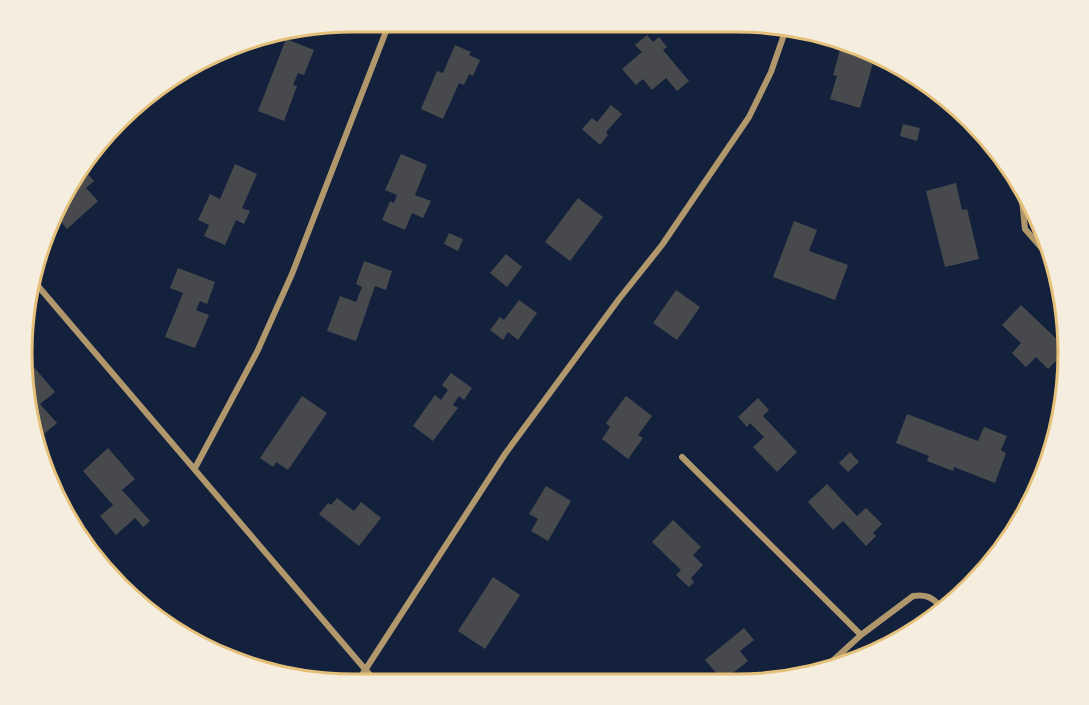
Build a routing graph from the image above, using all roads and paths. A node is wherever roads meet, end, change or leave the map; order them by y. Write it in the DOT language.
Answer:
graph roads {
  1 [pos="386,32"];
  2 [pos="784,35"];
  3 [pos="1023,209"];
  4 [pos="1038,244"];
  5 [pos="39,287"];
  6 [pos="682,457"];
  7 [pos="195,468"];
  8 [pos="937,603"];
  9 [pos="861,635"];
  10 [pos="837,657"];
  11 [pos="366,668"];
  12 [pos="362,674"];
  13 [pos="371,674"];
  1 -- 7 [label="street"];
  2 -- 11 [label="street"];
  3 -- 4 [label="street"];
  5 -- 7 [label="street"];
  6 -- 9 [label="street"];
  7 -- 11 [label="street"];
  8 -- 9 [label="street"];
  9 -- 10 [label="street"];
  11 -- 12 [label="street"];
  11 -- 13 [label="street"];
}
